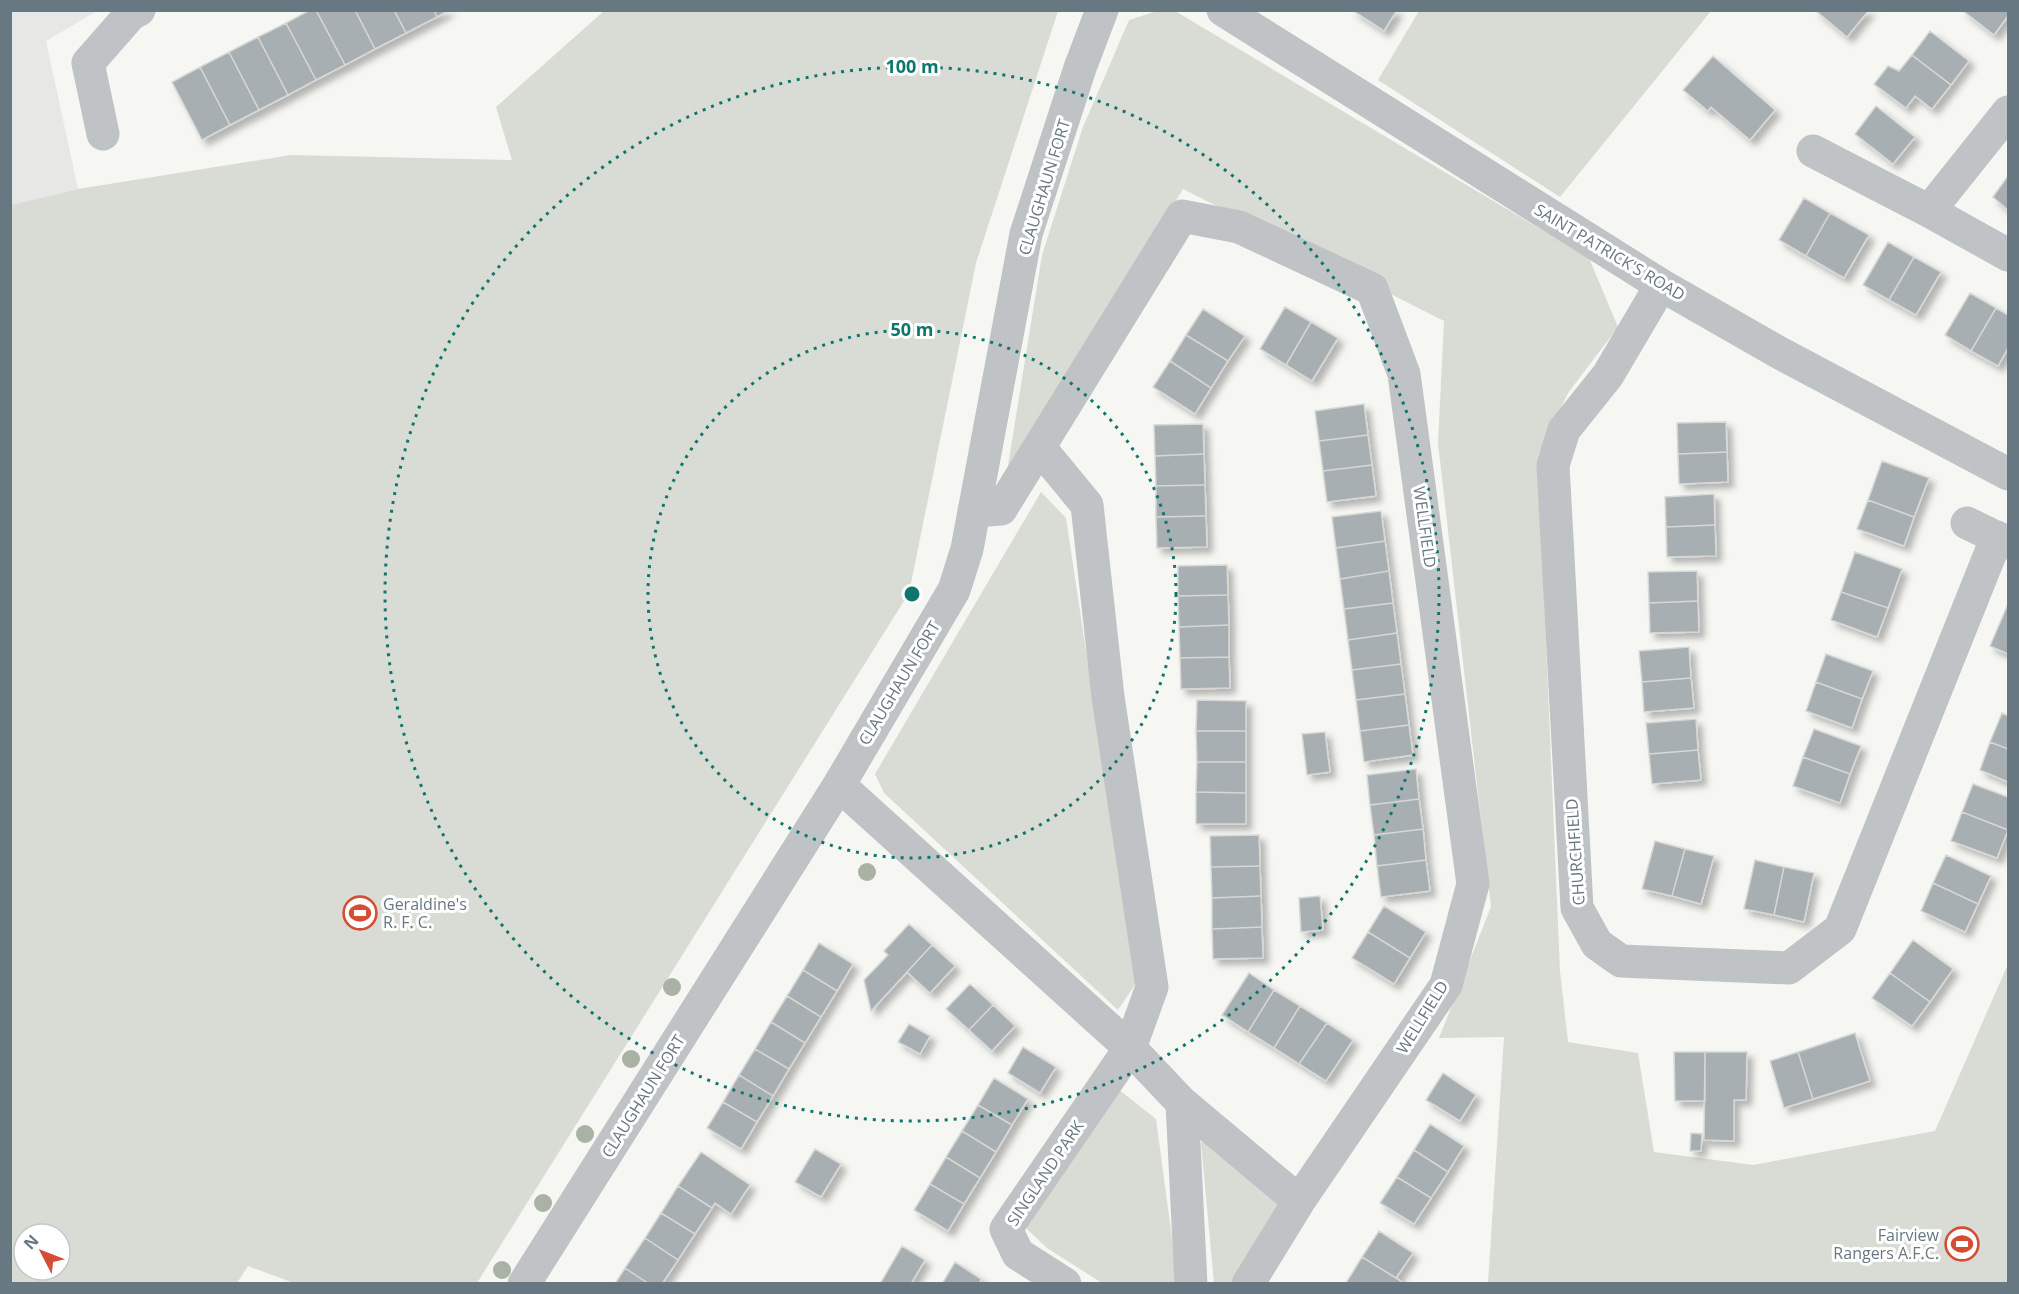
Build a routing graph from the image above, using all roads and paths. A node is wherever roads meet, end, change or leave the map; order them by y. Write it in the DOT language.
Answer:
graph roads {
  1 [pos="139,10"];
  2 [pos="1102,10"];
  3 [pos="1223,10"];
  4 [pos="2008,112"];
  5 [pos="104,134"];
  6 [pos="1813,151"];
  7 [pos="1929,211"];
  8 [pos="2008,255"];
  9 [pos="1661,285"];
  10 [pos="1040,448"];
  11 [pos="2008,474"];
  12 [pos="974,511"];
  13 [pos="1967,523"];
  14 [pos="2003,540"];
  15 [pos="839,785"];
  16 [pos="1130,1048"];
  17 [pos="1182,1103"];
  18 [pos="1299,1201"];
  19 [pos="524,1284"];
  20 [pos="1065,1284"];
  21 [pos="1191,1284"];
  22 [pos="1248,1284"];
  1 -- 5 [label="street"];
  2 -- 12 [label="street, CLAUGHAUN FORT"];
  3 -- 9 [label="street, SAINT PATRICK'S ROAD"];
  4 -- 7 [label="street"];
  6 -- 7 [label="street"];
  7 -- 8 [label="street"];
  9 -- 11 [label="street, SAINT PATRICK'S ROAD"];
  9 -- 14 [label="street, CHURCHFIELD"];
  10 -- 12 [label="street, WELLFIELD"];
  10 -- 16 [label="street"];
  10 -- 18 [label="street, WELLFIELD"];
  12 -- 15 [label="street, CLAUGHAUN FORT"];
  13 -- 14 [label="street, CHURCHFIELD"];
  15 -- 16 [label="street"];
  15 -- 19 [label="street, CLAUGHAUN FORT"];
  16 -- 17 [label="street"];
  16 -- 20 [label="street, SINGLAND PARK"];
  17 -- 18 [label="street"];
  17 -- 21 [label="street"];
  18 -- 22 [label="street, WELLFIELD"];
}
